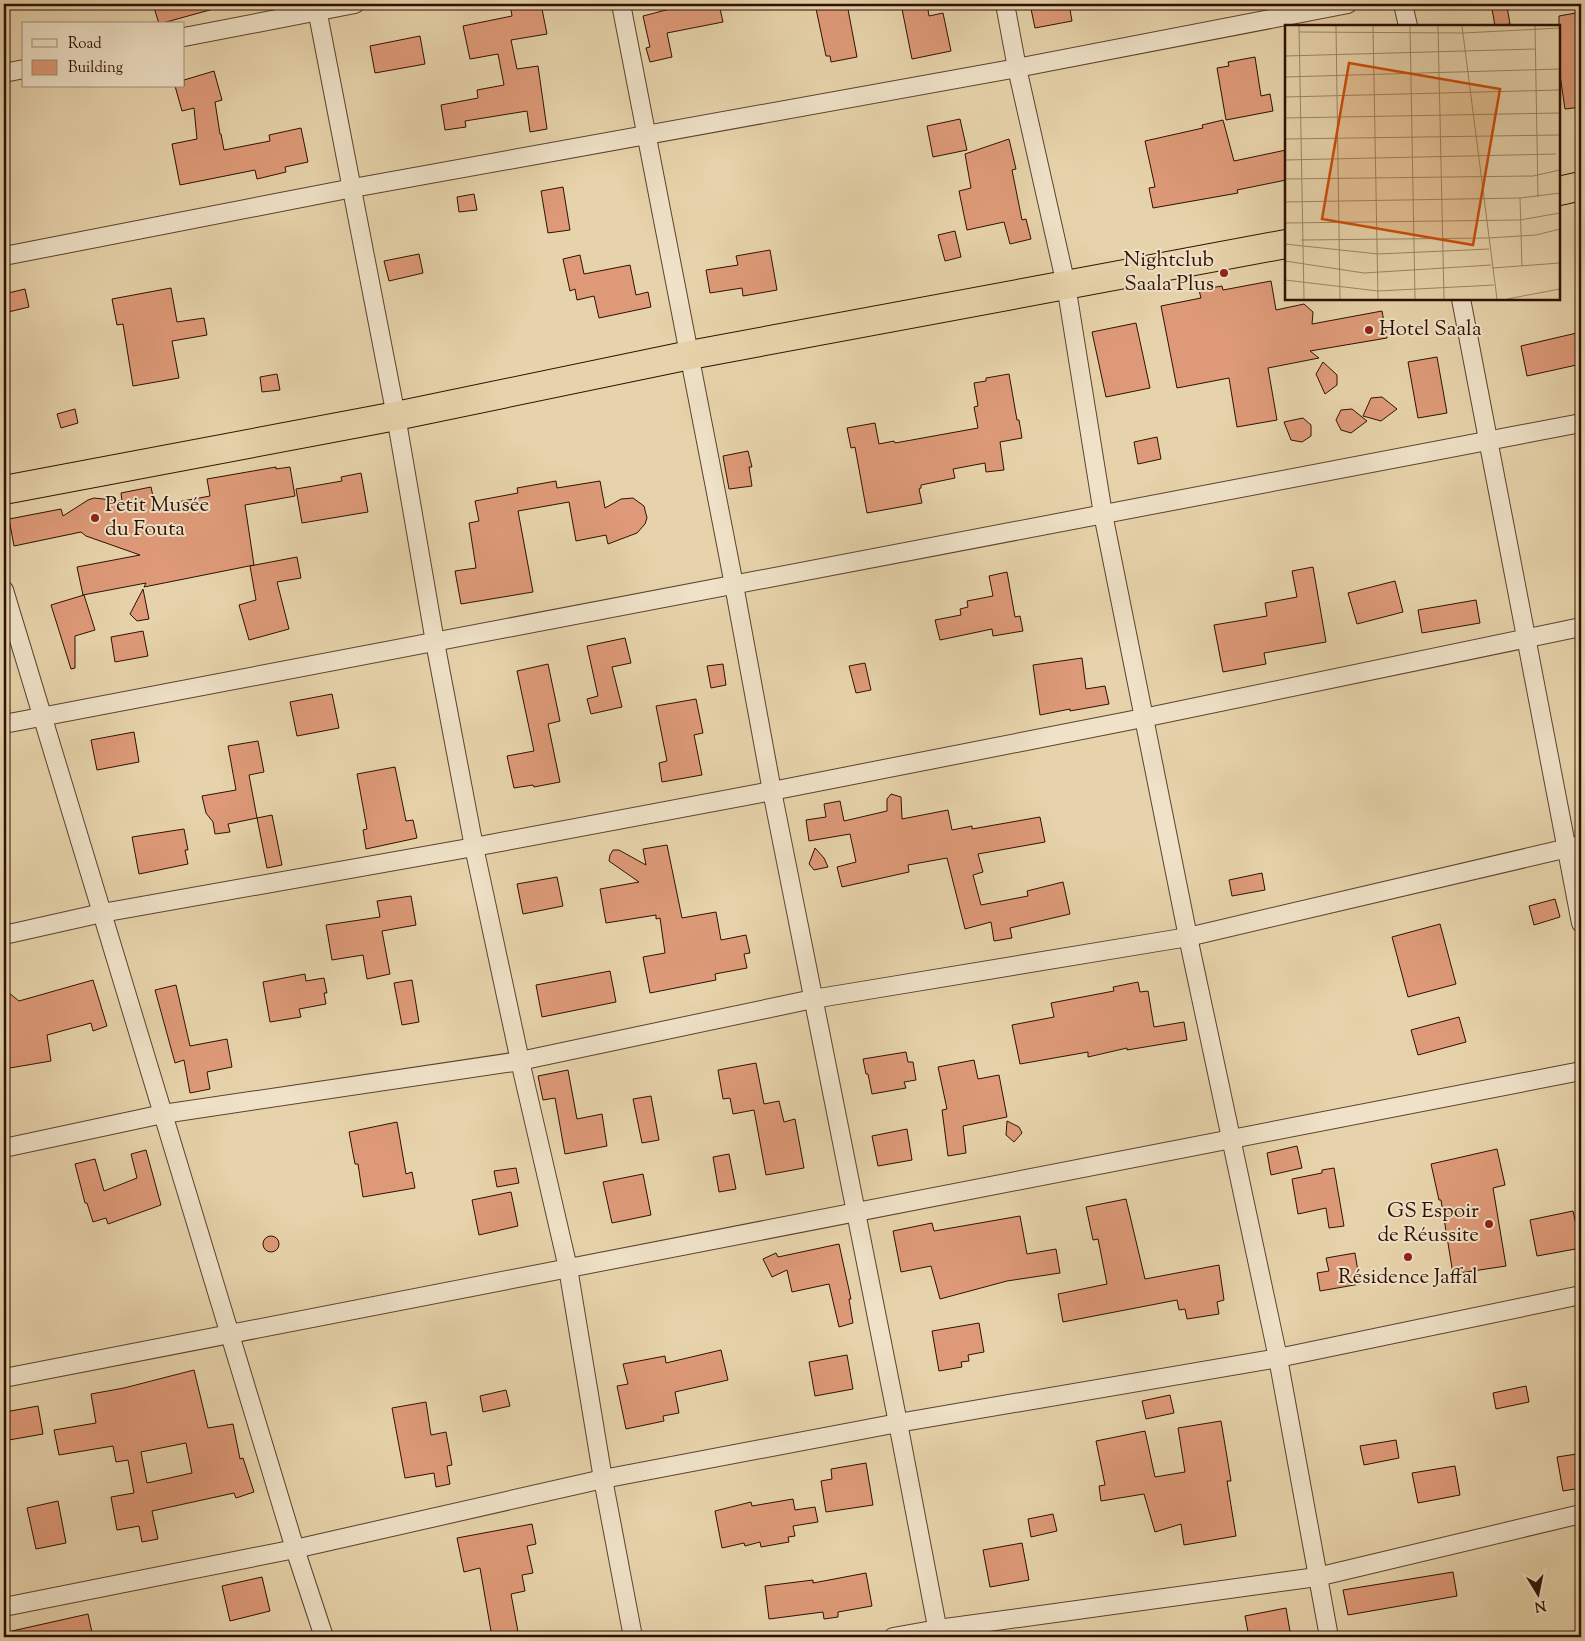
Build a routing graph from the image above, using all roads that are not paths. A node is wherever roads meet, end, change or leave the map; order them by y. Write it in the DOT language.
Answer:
graph roads {
  1 [pos="355,4"];
  2 [pos="621,4"];
  3 [pos="1005,4"];
  4 [pos="1348,4"];
  5 [pos="1403,4"];
  6 [pos="317,7"];
  7 [pos="1408,25"];
  8 [pos="185,37"];
  9 [pos="1017,68"];
  10 [pos="22,69"];
  11 [pos="4,73"];
  12 [pos="647,135"];
  13 [pos="1581,186"];
  14 [pos="353,188"];
  15 [pos="1560,191"];
  16 [pos="1285,244"];
  17 [pos="4,256"];
  18 [pos="1066,285"];
  19 [pos="1461,300"];
  20 [pos="690,355"];
  21 [pos="396,416"];
  22 [pos="1581,423"];
  23 [pos="1488,441"];
  24 [pos="4,490"];
  25 [pos="1103,514"];
  26 [pos="734,585"];
  27 [pos="4,590"];
  28 [pos="1581,627"];
  29 [pos="1526,638"];
  30 [pos="435,642"];
  31 [pos="43,717"];
  32 [pos="1143,718"];
  33 [pos="4,724"];
  34 [pos="772,791"];
  35 [pos="1574,846"];
  36 [pos="474,847"];
  37 [pos="102,913"];
  38 [pos="1581,923"];
  39 [pos="4,935"];
  40 [pos="1188,937"];
  41 [pos="813,1000"];
  42 [pos="520,1062"];
  43 [pos="1581,1071"];
  44 [pos="163,1114"];
  45 [pos="1231,1138"];
  46 [pos="4,1148"];
  47 [pos="856,1212"];
  48 [pos="568,1268"];
  49 [pos="1581,1295"];
  50 [pos="230,1334"];
  51 [pos="1278,1358"];
  52 [pos="4,1378"];
  53 [pos="898,1424"];
  54 [pos="603,1479"];
  55 [pos="1581,1514"];
  56 [pos="296,1549"];
  57 [pos="1317,1577"];
  58 [pos="4,1607"];
  59 [pos="938,1633"];
  60 [pos="324,1637"];
  61 [pos="633,1637"];
  62 [pos="893,1637"];
  63 [pos="1329,1637"];
  1 -- 6 [label="street"];
  2 -- 12 [label="street"];
  3 -- 9 [label="street"];
  4 -- 9 [label="street"];
  5 -- 7 [label="street"];
  6 -- 8 [label="street"];
  6 -- 14 [label="street"];
  9 -- 12 [label="street"];
  9 -- 18 [label="street"];
  10 -- 11 [label="street"];
  12 -- 14 [label="street"];
  12 -- 20 [label="street"];
  13 -- 15 [label="highway"];
  14 -- 17 [label="street"];
  14 -- 21 [label="street"];
  16 -- 18 [label="highway"];
  18 -- 20 [label="highway"];
  18 -- 25 [label="street"];
  19 -- 23 [label="street"];
  20 -- 21 [label="highway"];
  20 -- 26 [label="street"];
  21 -- 24 [label="highway"];
  21 -- 30 [label="street"];
  22 -- 23 [label="street"];
  23 -- 25 [label="street"];
  23 -- 29 [label="street"];
  25 -- 26 [label="street"];
  25 -- 32 [label="street"];
  26 -- 30 [label="street"];
  26 -- 34 [label="street"];
  27 -- 31 [label="street"];
  28 -- 29 [label="street"];
  29 -- 32 [label="street"];
  29 -- 35 [label="street"];
  30 -- 31 [label="street"];
  30 -- 36 [label="street"];
  31 -- 33 [label="street"];
  31 -- 37 [label="street"];
  32 -- 34 [label="street"];
  32 -- 40 [label="street"];
  34 -- 36 [label="street"];
  34 -- 41 [label="street"];
  35 -- 38 [label="street"];
  35 -- 40 [label="street"];
  36 -- 37 [label="street"];
  36 -- 42 [label="street"];
  37 -- 39 [label="street"];
  37 -- 44 [label="street"];
  40 -- 41 [label="street"];
  40 -- 45 [label="street"];
  41 -- 42 [label="street"];
  41 -- 47 [label="street"];
  42 -- 44 [label="street"];
  42 -- 48 [label="street"];
  43 -- 45 [label="street"];
  44 -- 46 [label="street"];
  44 -- 50 [label="street"];
  45 -- 47 [label="street"];
  45 -- 51 [label="street"];
  47 -- 48 [label="street"];
  47 -- 53 [label="street"];
  48 -- 50 [label="street"];
  48 -- 54 [label="street"];
  49 -- 51 [label="street"];
  50 -- 52 [label="street"];
  50 -- 56 [label="street"];
  51 -- 53 [label="street"];
  51 -- 57 [label="street"];
  53 -- 54 [label="street"];
  53 -- 59 [label="street"];
  54 -- 56 [label="street"];
  54 -- 61 [label="street"];
  55 -- 57 [label="street"];
  56 -- 58 [label="street"];
  56 -- 60 [label="street"];
  57 -- 59 [label="street"];
  57 -- 63 [label="street"];
  59 -- 62 [label="street"];
}
